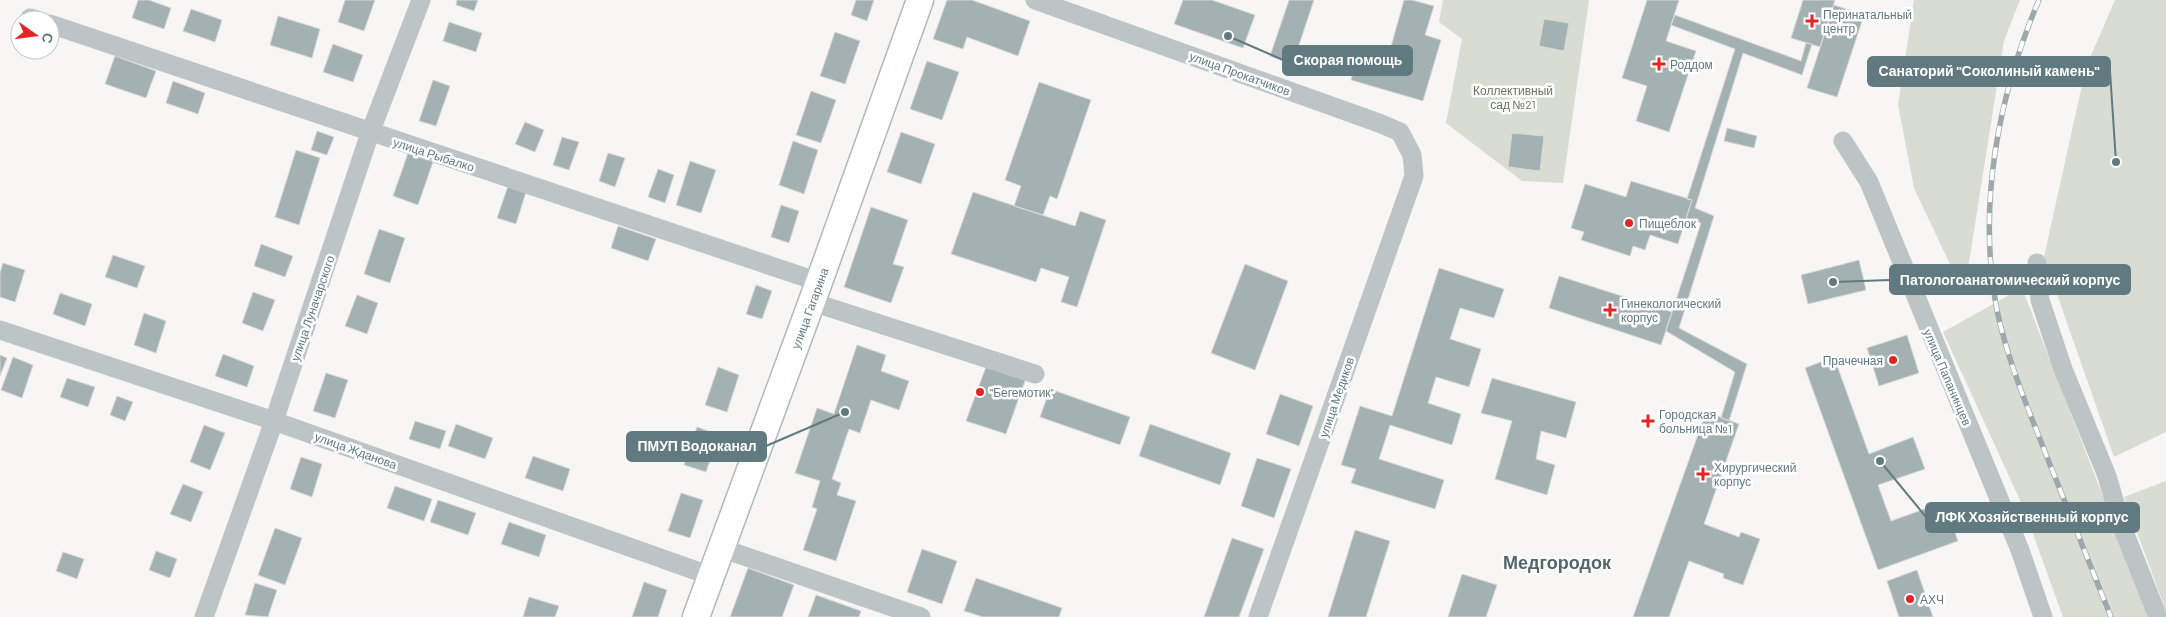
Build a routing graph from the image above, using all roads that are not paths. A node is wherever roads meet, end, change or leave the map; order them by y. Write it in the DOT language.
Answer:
graph roads {
  1 [pos="421,0"];
  2 [pos="920,0"];
  3 [pos="1035,0"];
  4 [pos="60,27"];
  5 [pos="370,133"];
  6 [pos="1843,141"];
  7 [pos="1414,176"];
  8 [pos="2038,263"];
  9 [pos="816,292"];
  10 [pos="0,330"];
  11 [pos="1035,374"];
  12 [pos="274,420"];
  13 [pos="721,548"];
  14 [pos="710,576"];
  15 [pos="204,617"];
  16 [pos="696,617"];
  17 [pos="921,617"];
  18 [pos="1258,617"];
  19 [pos="2043,617"];
  20 [pos="2158,617"];
  1 -- 5 [label="street, улица Луначарского"];
  2 -- 9 [label="street, улица Гагарина"];
  3 -- 7 [label="street, улица Прокатчиков"];
  4 -- 5 [label="street, улица Рыбалко"];
  5 -- 9 [label="street, улица Рыбалко"];
  5 -- 12 [label="street, улица Луначарского"];
  6 -- 19 [label="street, улица Папанинцев"];
  7 -- 18 [label="street, улица Медиков"];
  8 -- 20 [label="street"];
  9 -- 11 [label="street, улица Рыбалко"];
  9 -- 13 [label="street, улица Гагарина"];
  10 -- 12 [label="street, улица Жданова"];
  12 -- 14 [label="street, улица Жданова"];
  12 -- 15 [label="street, улица Луначарского"];
  13 -- 14 [label="street, улица Гагарина"];
  13 -- 17 [label="street"];
  14 -- 16 [label="street, улица Гагарина"];
}
